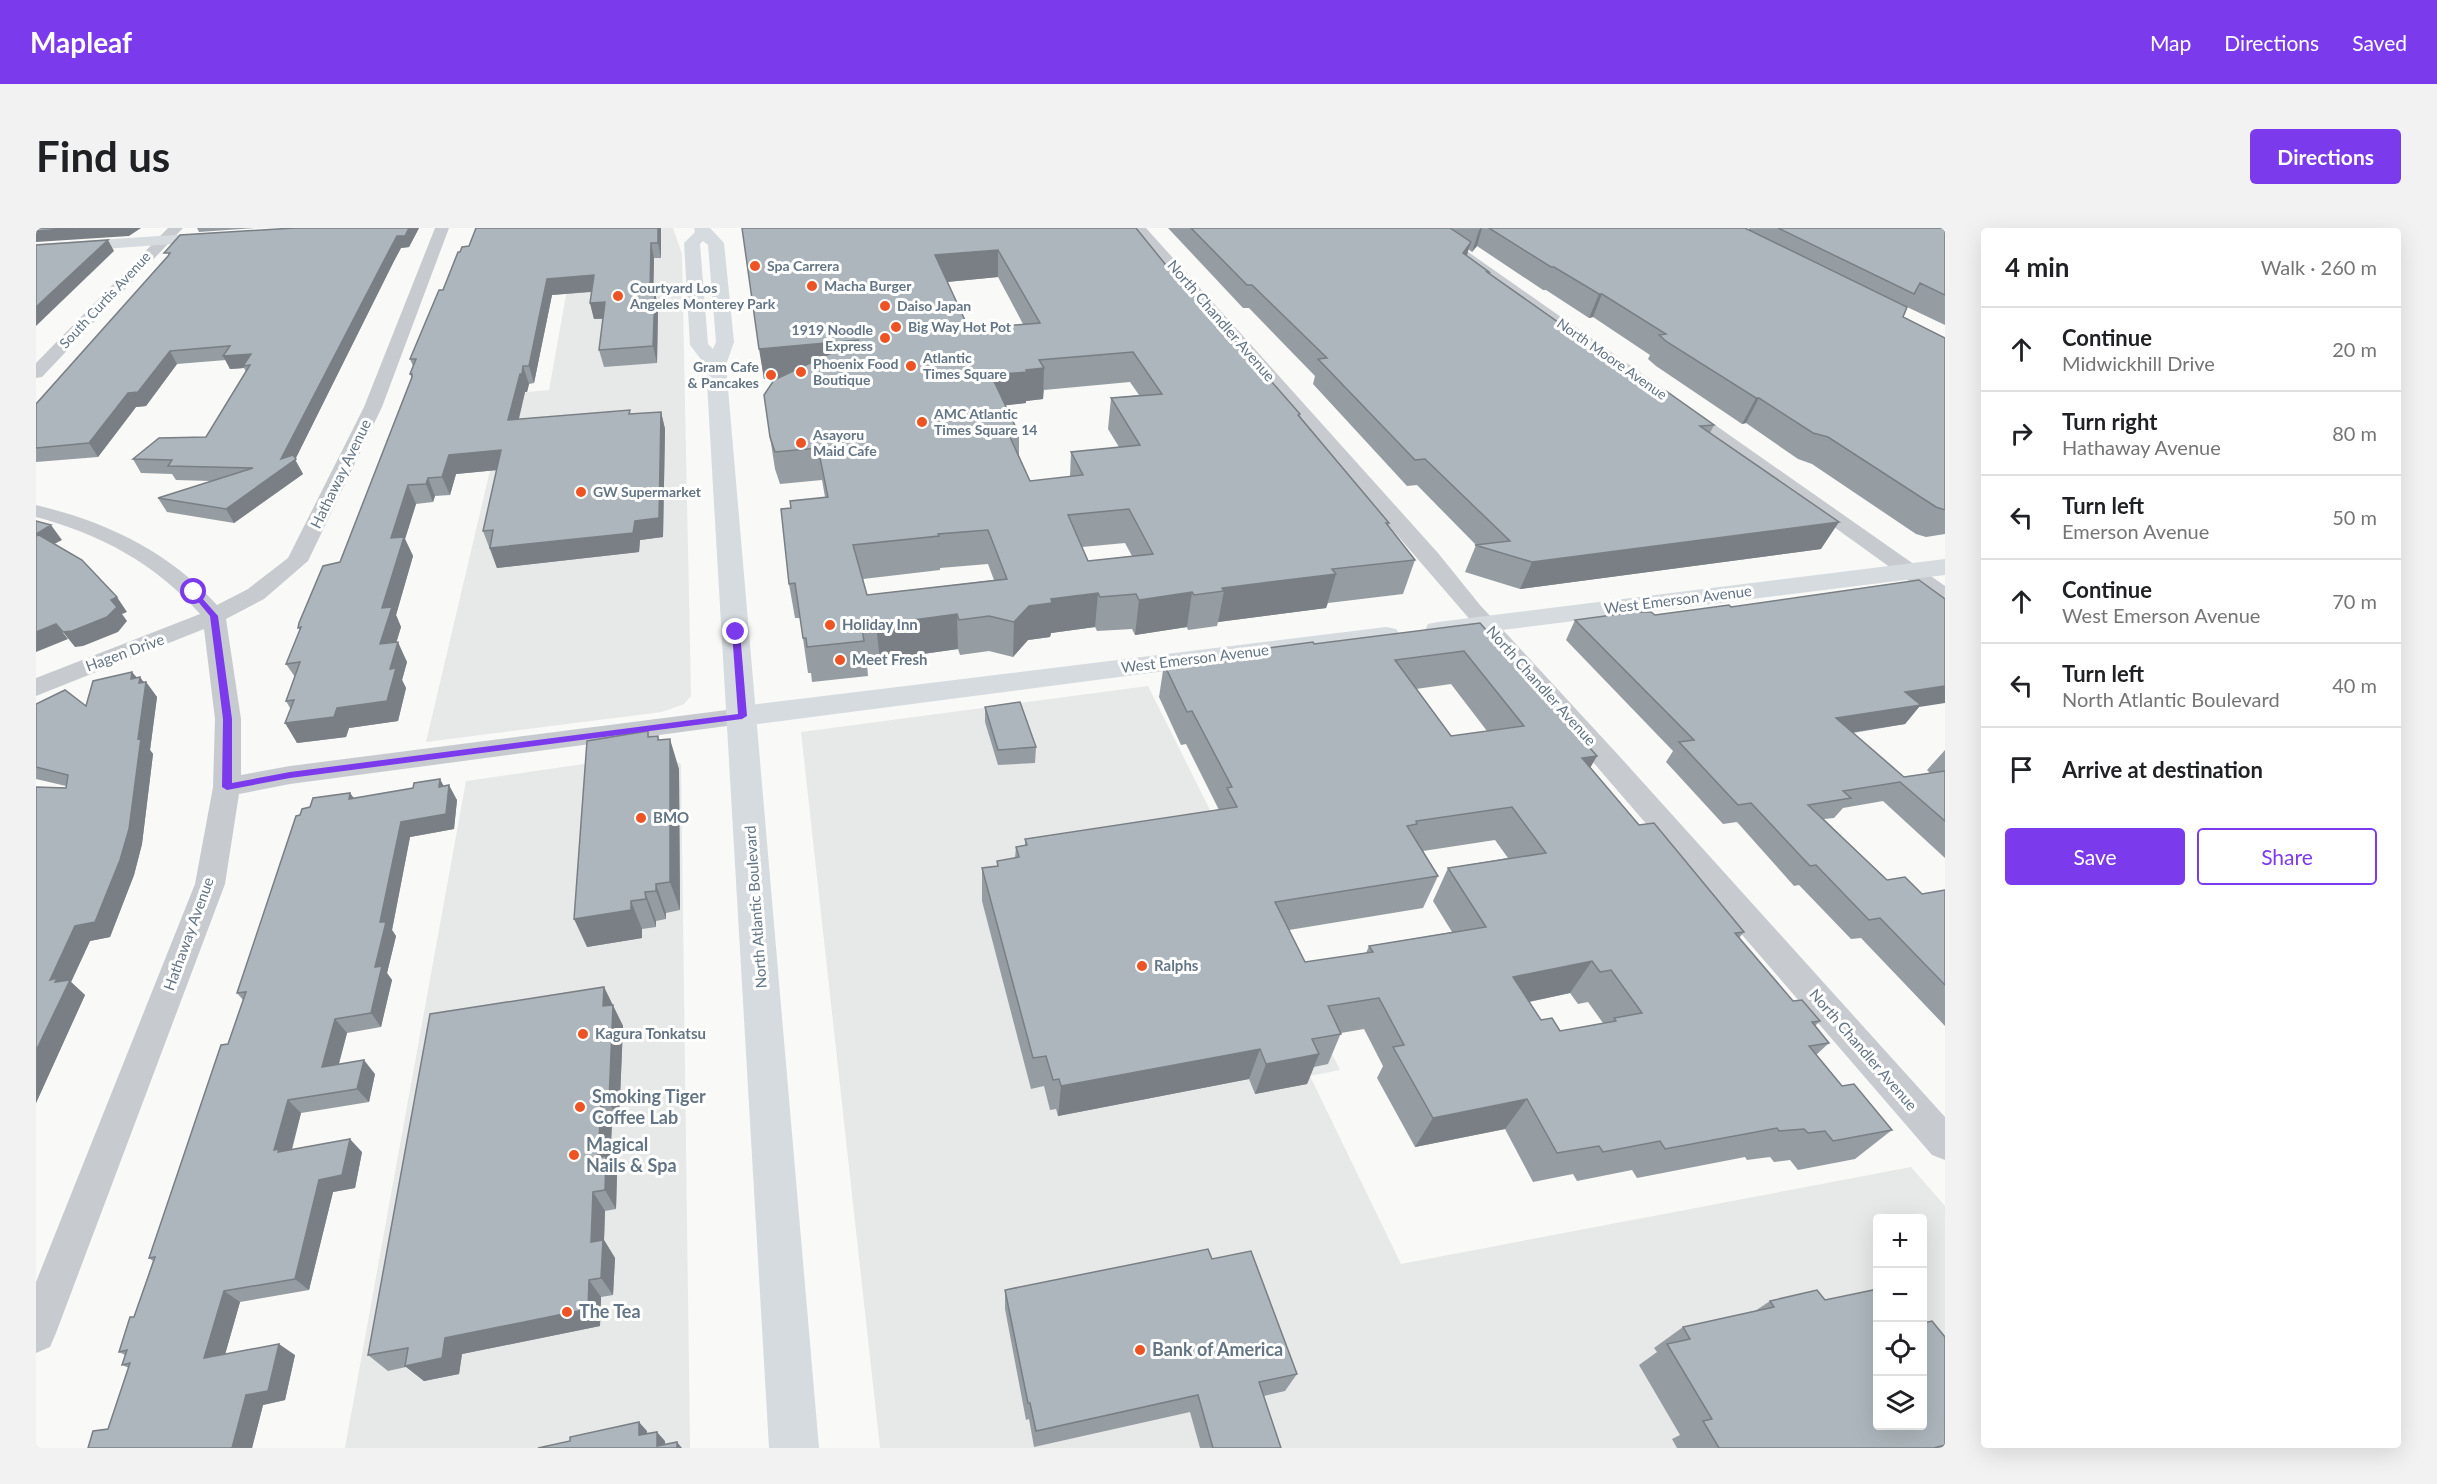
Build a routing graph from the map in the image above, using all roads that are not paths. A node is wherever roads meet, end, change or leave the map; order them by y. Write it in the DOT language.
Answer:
graph roads {
  1 [pos="176,228"];
  2 [pos="442,228"];
  3 [pos="1139,228"];
  4 [pos="1425,228"];
  5 [pos="702,231"];
  6 [pos="233,237"];
  7 [pos="162,241"];
  8 [pos="36,249"];
  9 [pos="716,365"];
  10 [pos="36,373"];
  11 [pos="36,510"];
  12 [pos="1945,567"];
  13 [pos="1908,571"];
  14 [pos="1945,596"];
  15 [pos="214,616"];
  16 [pos="1484,623"];
  17 [pos="36,688"];
  18 [pos="742,716"];
  19 [pos="227,787"];
  20 [pos="1945,1143"];
  21 [pos="36,1333"];
  22 [pos="794,1448"];
  1 -- 7 [label="street, South Curtis Avenue"];
  2 -- 15 [label="street, Hathaway Avenue"];
  3 -- 16 [label="street, North Chandler Avenue"];
  4 -- 13 [label="street, North Moore Avenue"];
  5 -- 9 [label="main road, North Atlantic Boulevard"];
  5 -- 9 [label="main road, North Atlantic Boulevard"];
  6 -- 7 [label="main road"];
  7 -- 8 [label="main road"];
  7 -- 10 [label="street, South Curtis Avenue"];
  9 -- 18 [label="main road, North Atlantic Boulevard"];
  11 -- 15 [label="street"];
  12 -- 13 [label="main road, West Emerson Avenue"];
  13 -- 14 [label="street, North Moore Avenue"];
  13 -- 16 [label="main road, West Emerson Avenue"];
  15 -- 17 [label="street, Hagen Drive"];
  15 -- 19 [label="street, Hathaway Avenue"];
  16 -- 18 [label="main road, West Emerson Avenue"];
  16 -- 20 [label="street, North Chandler Avenue"];
  18 -- 19 [label="street, West Emerson Avenue"];
  18 -- 22 [label="main road, North Atlantic Boulevard"];
  19 -- 21 [label="street, Hathaway Avenue"];
}
